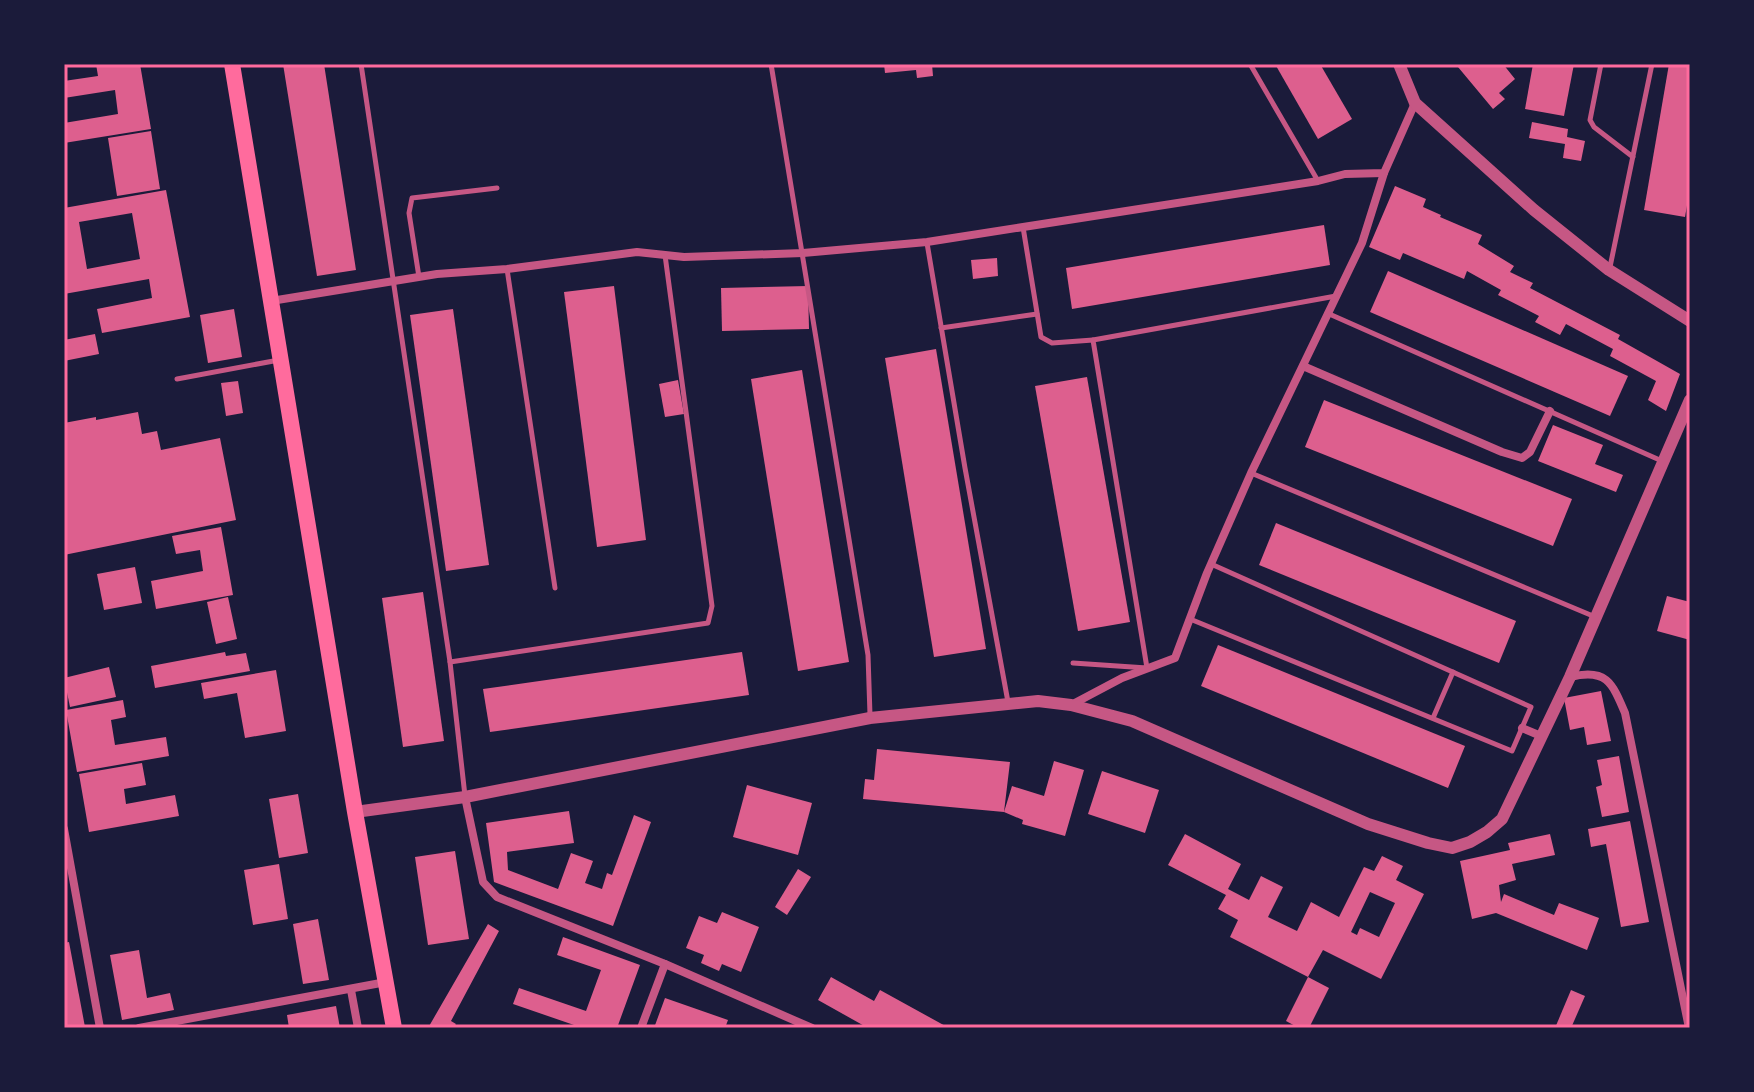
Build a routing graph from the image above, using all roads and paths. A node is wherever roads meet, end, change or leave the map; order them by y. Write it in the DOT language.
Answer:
graph roads {
  1 [pos="232,64"];
  2 [pos="361,64"];
  3 [pos="771,64"];
  4 [pos="1250,64"];
  5 [pos="1399,64"];
  6 [pos="1601,64"];
  7 [pos="1652,64"];
  8 [pos="1415,103"];
  9 [pos="1633,157"];
  10 [pos="1384,173"];
  11 [pos="1318,181"];
  12 [pos="497,188"];
  13 [pos="1023,226"];
  14 [pos="927,242"];
  15 [pos="803,253"];
  16 [pos="665,255"];
  17 [pos="507,269"];
  18 [pos="1609,270"];
  19 [pos="419,277"];
  20 [pos="393,281"];
  21 [pos="1337,296"];
  22 [pos="271,301"];
  23 [pos="1327,313"];
  24 [pos="1037,314"];
  25 [pos="1690,321"];
  26 [pos="941,328"];
  27 [pos="1093,340"];
  28 [pos="280,360"];
  29 [pos="1303,366"];
  30 [pos="177,379"];
  31 [pos="1690,400"];
  32 [pos="1550,411"];
  33 [pos="1662,461"];
  34 [pos="1251,473"];
  35 [pos="1211,564"];
  36 [pos="555,588"];
  37 [pos="1595,617"];
  38 [pos="1190,619"];
  39 [pos="450,662"];
  40 [pos="1073,663"];
  41 [pos="1147,668"];
  42 [pos="1453,672"];
  43 [pos="1570,677"];
  44 [pos="1008,703"];
  45 [pos="1071,705"];
  46 [pos="870,718"];
  47 [pos="1433,718"];
  48 [pos="1522,728"];
  49 [pos="1541,736"];
  50 [pos="465,797"];
  51 [pos="355,812"];
  52 [pos="64,829"];
  53 [pos="665,964"];
  54 [pos="386,982"];
  55 [pos="351,990"];
  56 [pos="100,1028"];
  57 [pos="139,1028"];
  58 [pos="358,1028"];
  59 [pos="394,1028"];
  60 [pos="641,1028"];
  61 [pos="812,1028"];
  62 [pos="1689,1028"];
  1 -- 22 [label="main road"];
  2 -- 20 [label="lane"];
  3 -- 15 [label="lane"];
  4 -- 11 [label="lane"];
  5 -- 8 [label="street"];
  6 -- 9 [label="lane"];
  7 -- 9 [label="lane"];
  8 -- 10 [label="street"];
  8 -- 18 [label="street"];
  9 -- 18 [label="lane"];
  10 -- 11 [label="street"];
  10 -- 21 [label="street"];
  11 -- 13 [label="street"];
  12 -- 19 [label="lane"];
  13 -- 14 [label="street"];
  13 -- 24 [label="lane"];
  14 -- 15 [label="street"];
  14 -- 26 [label="lane"];
  15 -- 16 [label="street"];
  15 -- 46 [label="lane"];
  16 -- 17 [label="street"];
  16 -- 39 [label="lane"];
  17 -- 19 [label="street"];
  17 -- 36 [label="lane"];
  18 -- 25 [label="street"];
  19 -- 20 [label="street"];
  20 -- 22 [label="street"];
  20 -- 39 [label="lane"];
  21 -- 23 [label="street"];
  21 -- 27 [label="lane"];
  22 -- 28 [label="main road"];
  23 -- 29 [label="street"];
  23 -- 32 [label="lane"];
  24 -- 26 [label="lane"];
  24 -- 27 [label="lane"];
  26 -- 44 [label="lane"];
  27 -- 41 [label="lane"];
  28 -- 30 [label="lane"];
  28 -- 51 [label="main road"];
  29 -- 32 [label="street"];
  29 -- 34 [label="street"];
  31 -- 33 [label="street"];
  32 -- 33 [label="lane"];
  33 -- 37 [label="street"];
  34 -- 35 [label="street"];
  34 -- 37 [label="lane"];
  35 -- 38 [label="street"];
  35 -- 42 [label="lane"];
  37 -- 43 [label="street"];
  38 -- 41 [label="street"];
  38 -- 47 [label="lane"];
  39 -- 50 [label="lane"];
  40 -- 41 [label="lane"];
  41 -- 45 [label="street"];
  42 -- 47 [label="lane"];
  42 -- 48 [label="lane"];
  43 -- 49 [label="street"];
  43 -- 62 [label="street"];
  44 -- 45 [label="street"];
  44 -- 46 [label="street"];
  45 -- 49 [label="street"];
  46 -- 50 [label="street"];
  47 -- 48 [label="lane"];
  48 -- 49 [label="street"];
  50 -- 51 [label="street"];
  50 -- 53 [label="street"];
  51 -- 54 [label="main road"];
  52 -- 56 [label="street"];
  53 -- 60 [label="street"];
  53 -- 61 [label="street"];
  54 -- 55 [label="street"];
  54 -- 59 [label="main road"];
  55 -- 57 [label="street"];
  55 -- 58 [label="street"];
}
